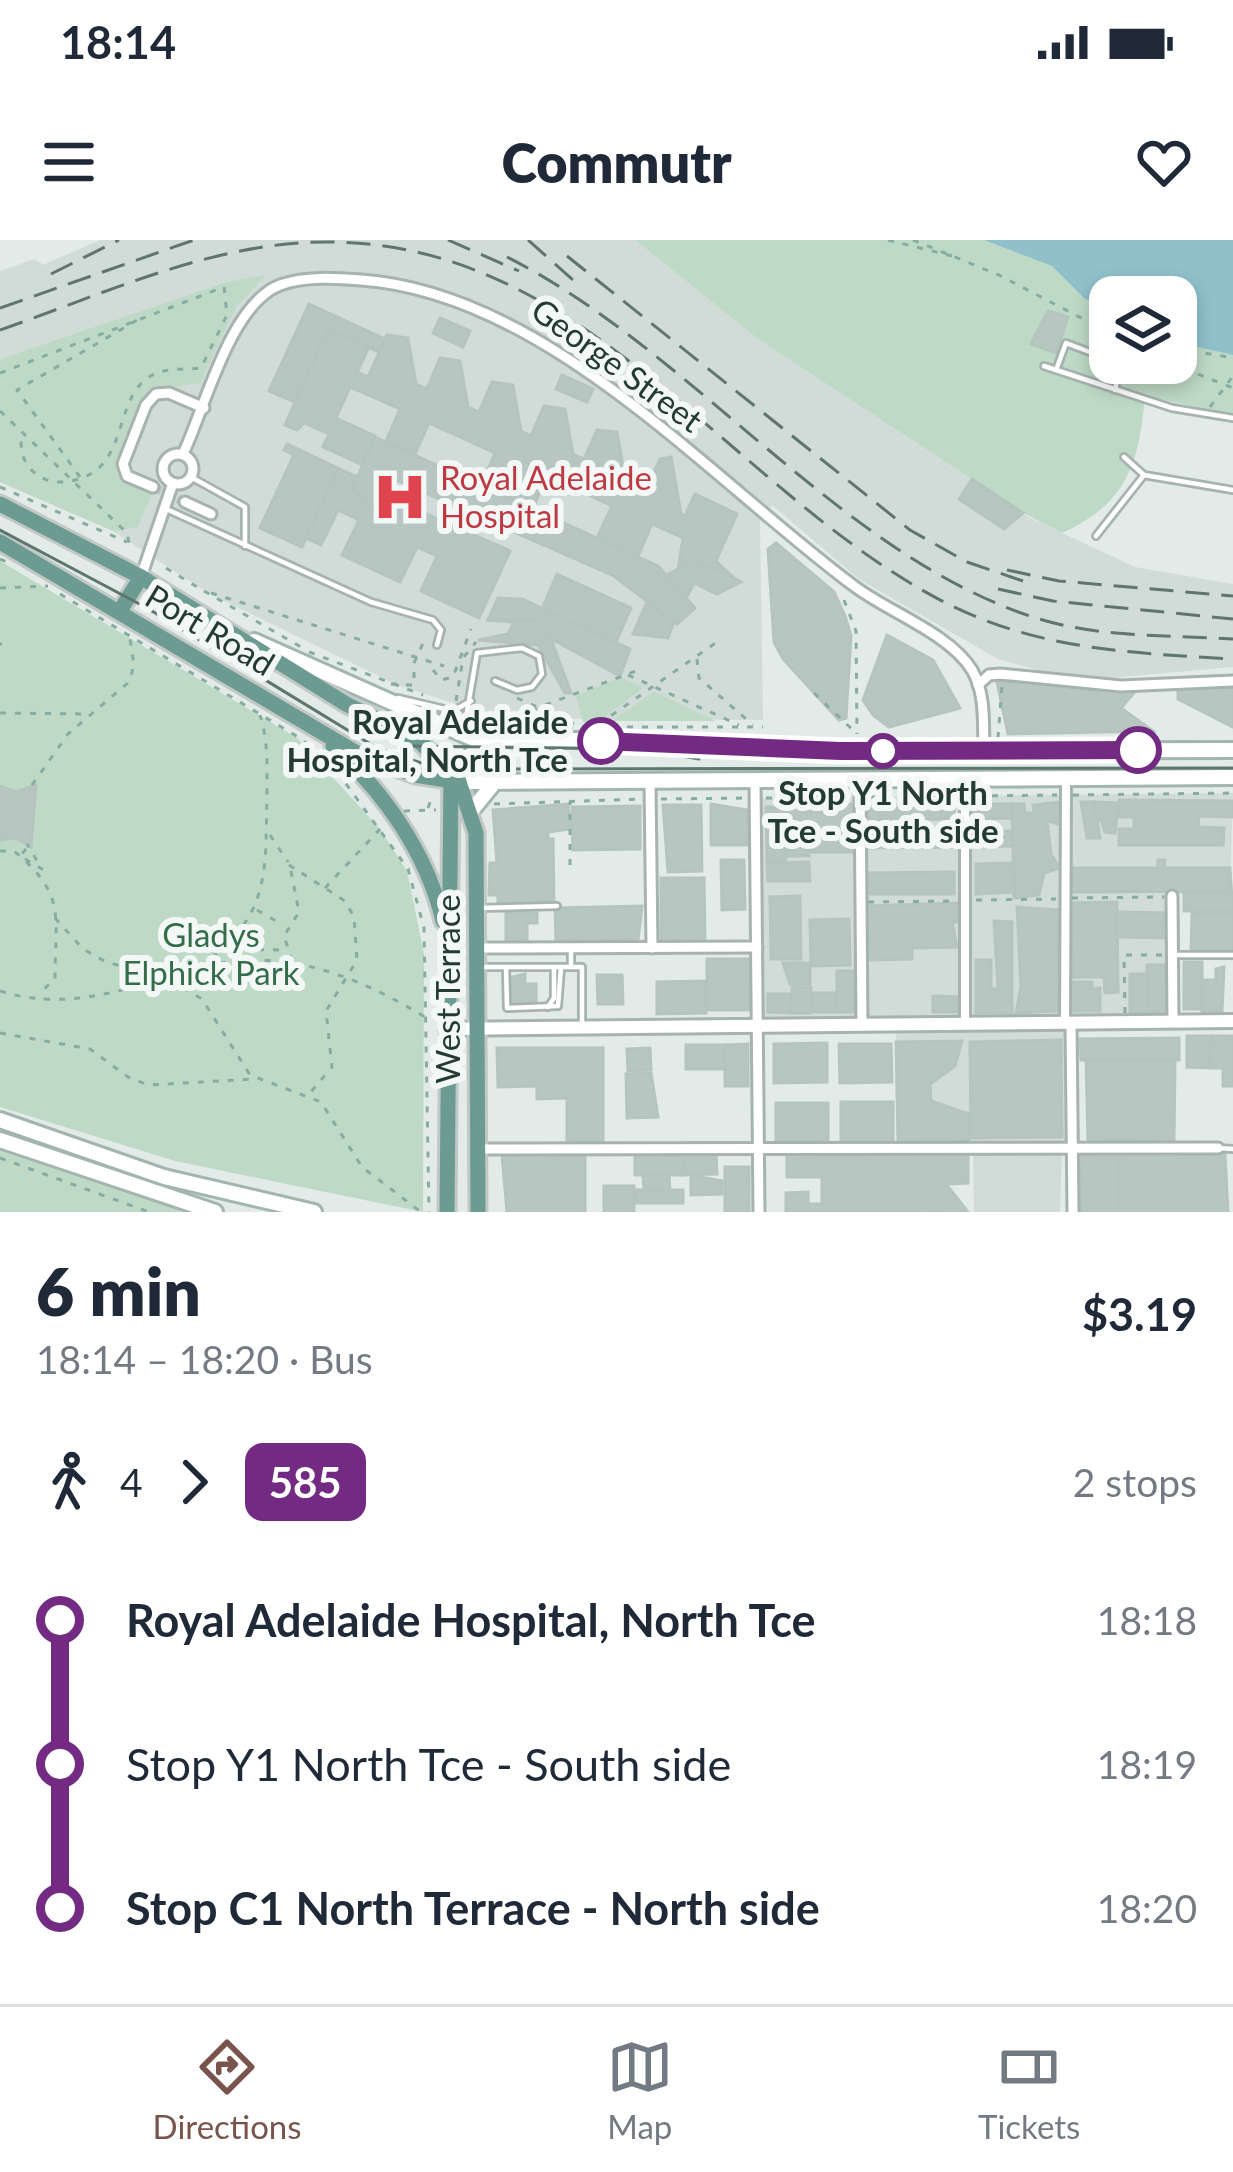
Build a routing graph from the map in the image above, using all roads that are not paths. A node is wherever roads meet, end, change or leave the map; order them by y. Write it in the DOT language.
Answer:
graph roads {
  1 [pos="1044,366"];
  2 [pos="1056,370"];
  3 [pos="1115,390"];
  4 [pos="204,408"];
  5 [pos="1233,418"];
  6 [pos="183,454"];
  7 [pos="1124,457"];
  8 [pos="1144,475"];
  9 [pos="191,477"];
  10 [pos="173,483"];
  11 [pos="152,487"];
  12 [pos="1233,490"];
  13 [pos="185,502"];
  14 [pos="0,504"];
  15 [pos="164,508"];
  16 [pos="211,514"];
  17 [pos="1096,536"];
  18 [pos="0,542"];
  19 [pos="245,546"];
  20 [pos="141,577"];
  21 [pos="120,611"];
  22 [pos="250,640"];
  23 [pos="436,645"];
  24 [pos="342,678"];
  25 [pos="495,681"];
  26 [pos="1233,681"];
  27 [pos="978,685"];
  28 [pos="472,700"];
  29 [pos="304,722"];
  30 [pos="462,736"];
  31 [pos="488,750"];
  32 [pos="984,750"];
  33 [pos="1233,750"];
  34 [pos="494,772"];
  35 [pos="453,778"];
  36 [pos="1233,778"];
  37 [pos="984,782"];
  38 [pos="650,784"];
  39 [pos="1067,788"];
  40 [pos="965,789"];
  41 [pos="860,792"];
  42 [pos="756,793"];
  43 [pos="472,810"];
  44 [pos="1172,896"];
  45 [pos="557,906"];
  46 [pos="478,908"];
  47 [pos="757,947"];
  48 [pos="479,948"];
  49 [pos="571,948"];
  50 [pos="652,948"];
  51 [pos="1173,955"];
  52 [pos="1233,955"];
  53 [pos="448,965"];
  54 [pos="479,967"];
  55 [pos="506,967"];
  56 [pos="558,967"];
  57 [pos="571,967"];
  58 [pos="965,1018"];
  59 [pos="1173,1022"];
  60 [pos="1233,1022"];
  61 [pos="1068,1023"];
  62 [pos="862,1025"];
  63 [pos="758,1026"];
  64 [pos="478,1028"];
  65 [pos="582,1028"];
  66 [pos="446,1029"];
  67 [pos="0,1120"];
  68 [pos="30,1131"];
  69 [pos="0,1140"];
  70 [pos="1074,1146"];
  71 [pos="24,1148"];
  72 [pos="758,1148"];
  73 [pos="1218,1148"];
  74 [pos="478,1149"];
  75 [pos="1233,1149"];
  76 [pos="215,1212"];
  77 [pos="314,1212"];
  78 [pos="447,1212"];
  79 [pos="478,1212"];
  80 [pos="759,1212"];
  81 [pos="1073,1212"];
  1 -- 2 [label="lane"];
  2 -- 3 [label="lane"];
  2 -- 3 [label="lane"];
  3 -- 5 [label="lane"];
  4 -- 6 [label="street, George Street"];
  4 -- 11 [label="street"];
  4 -- 27 [label="street, George Street"];
  6 -- 9 [label="street"];
  6 -- 10 [label="street"];
  7 -- 8 [label="lane"];
  8 -- 12 [label="lane"];
  8 -- 17 [label="lane"];
  9 -- 10 [label="street"];
  9 -- 19 [label="lane"];
  10 -- 15 [label="street"];
  13 -- 16 [label="street"];
  14 -- 20 [label="main road, Port Road"];
  15 -- 19 [label="lane"];
  15 -- 20 [label="street"];
  18 -- 21 [label="main road, Port Road"];
  19 -- 23 [label="lane"];
  20 -- 21 [label="main road"];
  20 -- 22 [label="main road, Port Road"];
  21 -- 29 [label="main road, Port Road"];
  22 -- 24 [label="main road, Port Road"];
  22 -- 35 [label="main road, Port Road"];
  24 -- 28 [label="lane"];
  24 -- 30 [label="main road, Port Road"];
  25 -- 28 [label="lane"];
  26 -- 27 [label="street"];
  27 -- 32 [label="street"];
  28 -- 30 [label="lane"];
  29 -- 35 [label="main road, Port Road"];
  29 -- 53 [label="main road"];
  30 -- 31 [label="main road, Port Road"];
  30 -- 35 [label="main road, West Terrace"];
  31 -- 32 [label="main road, Port Road"];
  31 -- 35 [label="main road"];
  32 -- 33 [label="main road, Port Road"];
  32 -- 37 [label="main road"];
  34 -- 35 [label="main road"];
  34 -- 38 [label="main road"];
  34 -- 43 [label="main road"];
  35 -- 43 [label="main road, West Terrace"];
  35 -- 53 [label="main road, West Terrace"];
  36 -- 39 [label="main road"];
  37 -- 39 [label="main road"];
  37 -- 40 [label="main road"];
  38 -- 42 [label="main road"];
  38 -- 50 [label="street"];
  39 -- 61 [label="street"];
  40 -- 41 [label="main road"];
  40 -- 58 [label="street"];
  41 -- 42 [label="main road"];
  41 -- 62 [label="street"];
  42 -- 47 [label="street"];
  43 -- 46 [label="main road, West Terrace"];
  44 -- 51 [label="street"];
  45 -- 46 [label="lane"];
  46 -- 48 [label="main road, West Terrace"];
  47 -- 50 [label="street"];
  47 -- 63 [label="street"];
  48 -- 49 [label="street"];
  48 -- 54 [label="main road, West Terrace"];
  49 -- 50 [label="street"];
  49 -- 57 [label="lane"];
  51 -- 52 [label="lane"];
  51 -- 59 [label="street"];
  53 -- 66 [label="main road, West Terrace"];
  54 -- 55 [label="lane"];
  54 -- 64 [label="main road, West Terrace"];
  55 -- 56 [label="lane"];
  55 -- 56 [label="lane"];
  56 -- 57 [label="lane"];
  57 -- 65 [label="lane"];
  59 -- 60 [label="street"];
  59 -- 61 [label="street"];
  61 -- 62 [label="street"];
  61 -- 70 [label="street"];
  62 -- 63 [label="street"];
  63 -- 65 [label="street"];
  63 -- 72 [label="street"];
  64 -- 65 [label="street"];
  64 -- 66 [label="street"];
  64 -- 74 [label="main road, West Terrace"];
  66 -- 78 [label="main road, West Terrace"];
  67 -- 68 [label="main road"];
  68 -- 71 [label="main road"];
  68 -- 77 [label="main road"];
  69 -- 71 [label="main road"];
  70 -- 72 [label="street"];
  70 -- 73 [label="street"];
  70 -- 81 [label="street"];
  71 -- 76 [label="main road"];
  72 -- 74 [label="street"];
  72 -- 80 [label="street"];
  73 -- 75 [label="lane"];
  74 -- 79 [label="main road, West Terrace"];
}
